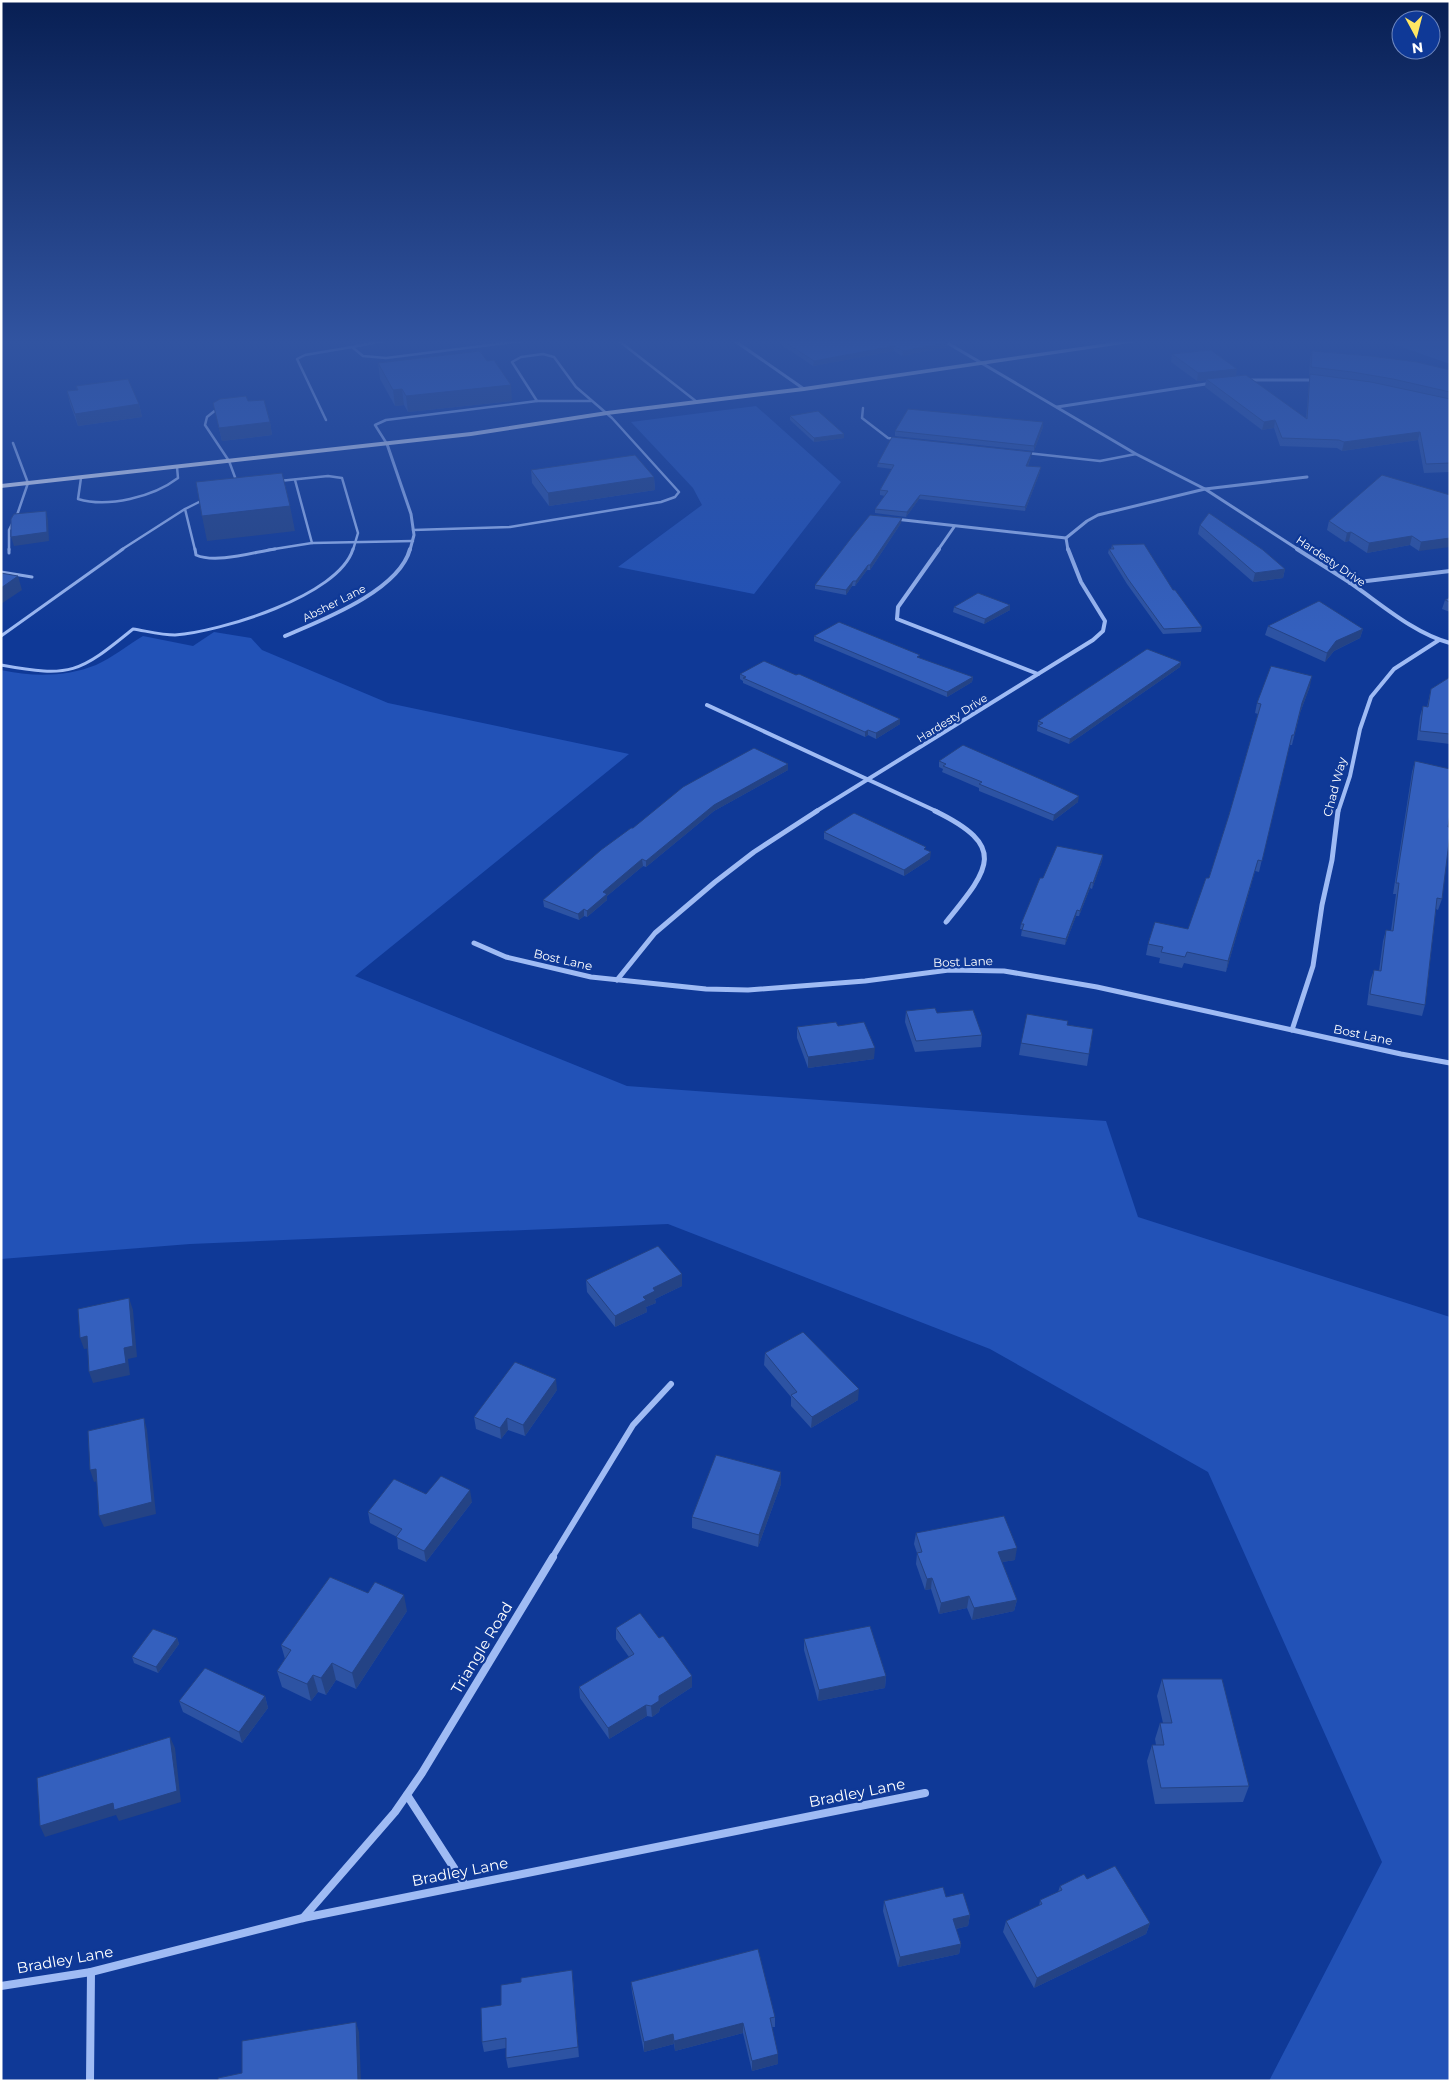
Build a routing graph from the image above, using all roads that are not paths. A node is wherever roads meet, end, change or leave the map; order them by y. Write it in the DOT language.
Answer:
graph roads {
  1 [pos="214,438"];
  2 [pos="384,438"];
  3 [pos="428,438"];
  4 [pos="630,438"];
  5 [pos="890,438"];
  6 [pos="1109,438"];
  7 [pos="898,439"];
  8 [pos="13,443"];
  9 [pos="387,444"];
  10 [pos="1023,453"];
  11 [pos="1136,454"];
  12 [pos="229,461"];
  13 [pos="177,467"];
  14 [pos="1307,477"];
  15 [pos="81,478"];
  16 [pos="295,480"];
  17 [pos="276,482"];
  18 [pos="28,483"];
  19 [pos="1,486"];
  20 [pos="238,486"];
  21 [pos="1205,489"];
  22 [pos="207,498"];
  23 [pos="185,509"];
  24 [pos="888,518"];
  25 [pos="954,527"];
  26 [pos="414,530"];
  27 [pos="1066,538"];
  28 [pos="413,541"];
  29 [pos="355,542"];
  30 [pos="312,544"];
  31 [pos="9,553"];
  32 [pos="1450,571"];
  33 [pos="1,572"];
  34 [pos="32,577"];
  35 [pos="1350,583"];
  36 [pos="1,636"];
  37 [pos="286,636"];
  38 [pos="1439,640"];
  39 [pos="1450,643"];
  40 [pos="1,665"];
  41 [pos="1038,674"];
  42 [pos="707,705"];
  43 [pos="870,780"];
  44 [pos="946,922"];
  45 [pos="474,943"];
  46 [pos="617,980"];
  47 [pos="1292,1030"];
  48 [pos="1450,1063"];
  49 [pos="672,1384"];
  50 [pos="925,1793"];
  51 [pos="407,1795"];
  52 [pos="465,1886"];
  53 [pos="303,1918"];
  54 [pos="91,1972"];
  55 [pos="1,1986"];
  56 [pos="90,2081"];
  1 -- 12 [label="lane"];
  2 -- 9 [label="lane"];
  3 -- 9 [label="main road"];
  4 -- 26 [label="lane"];
  5 -- 7 [label="lane"];
  6 -- 11 [label="street, Hardesty Drive"];
  8 -- 18 [label="lane"];
  9 -- 12 [label="main road"];
  9 -- 26 [label="street, Absher Lane"];
  10 -- 11 [label="lane"];
  11 -- 21 [label="street, Hardesty Drive"];
  12 -- 13 [label="main road"];
  12 -- 20 [label="lane"];
  13 -- 15 [label="main road"];
  13 -- 15 [label="lane"];
  14 -- 21 [label="street"];
  15 -- 18 [label="main road"];
  16 -- 17 [label="lane"];
  16 -- 29 [label="lane"];
  16 -- 30 [label="lane"];
  18 -- 19 [label="main road"];
  18 -- 31 [label="lane"];
  21 -- 27 [label="street"];
  21 -- 35 [label="street, Hardesty Drive"];
  22 -- 23 [label="lane"];
  23 -- 30 [label="lane"];
  23 -- 36 [label="lane"];
  24 -- 25 [label="street"];
  25 -- 27 [label="street"];
  25 -- 41 [label="street"];
  26 -- 28 [label="street, Absher Lane"];
  27 -- 41 [label="street, Hardesty Drive"];
  28 -- 29 [label="lane"];
  28 -- 37 [label="street, Absher Lane"];
  29 -- 30 [label="lane"];
  29 -- 40 [label="lane"];
  32 -- 35 [label="street"];
  33 -- 34 [label="lane"];
  35 -- 38 [label="street, Hardesty Drive"];
  38 -- 39 [label="street, Hardesty Drive"];
  38 -- 47 [label="street, Chad Way"];
  41 -- 43 [label="street, Hardesty Drive"];
  42 -- 43 [label="street"];
  43 -- 44 [label="street"];
  43 -- 46 [label="street, Hardesty Drive"];
  45 -- 46 [label="street, Bost Lane"];
  46 -- 47 [label="street, Bost Lane"];
  47 -- 48 [label="street, Bost Lane"];
  49 -- 51 [label="street, Triangle Road"];
  50 -- 52 [label="street, Bradley Lane"];
  51 -- 52 [label="street"];
  51 -- 53 [label="street, Triangle Road"];
  52 -- 53 [label="street, Bradley Lane"];
  53 -- 54 [label="street, Bradley Lane"];
  54 -- 55 [label="street, Bradley Lane"];
  54 -- 56 [label="street"];
}
